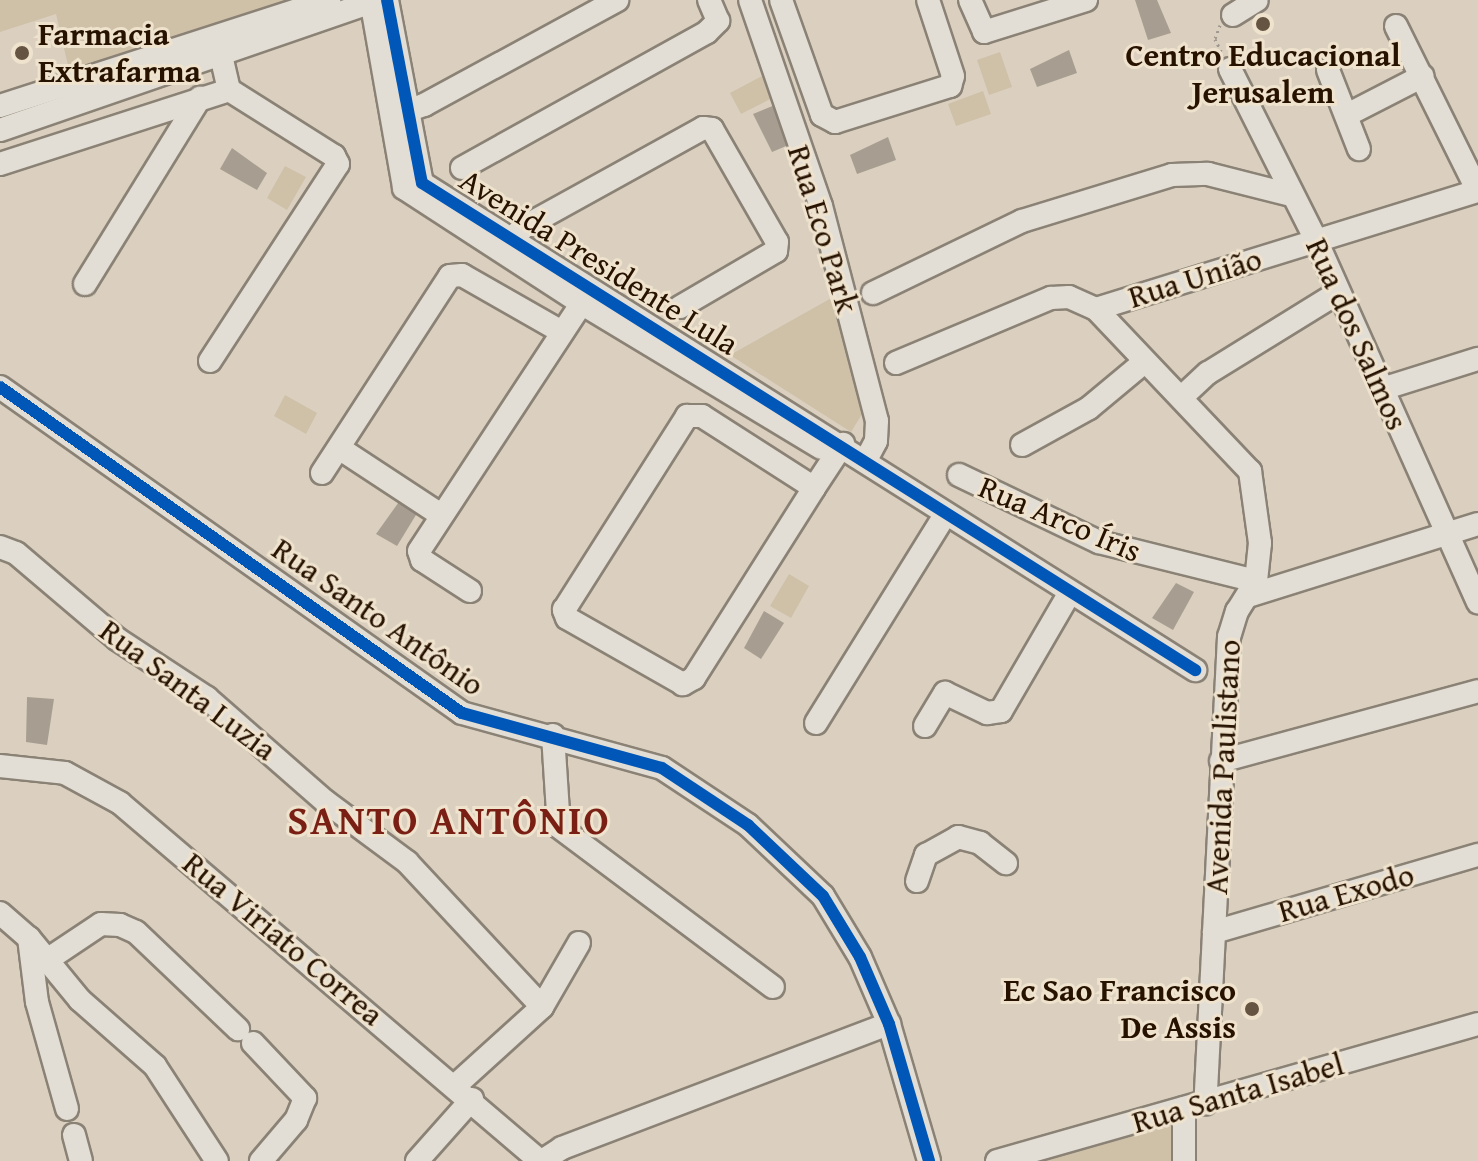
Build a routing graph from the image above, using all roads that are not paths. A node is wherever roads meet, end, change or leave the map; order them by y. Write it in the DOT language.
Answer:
graph roads {
  1 [pos="329,0"];
  2 [pos="617,0"];
  3 [pos="709,0"];
  4 [pos="750,0"];
  5 [pos="781,0"];
  6 [pos="928,0"];
  7 [pos="970,0"];
  8 [pos="1086,0"];
  9 [pos="1257,0"];
  10 [pos="376,1"];
  11 [pos="1233,15"];
  12 [pos="1396,26"];
  13 [pos="221,56"];
  14 [pos="1230,69"];
  15 [pos="1328,70"];
  16 [pos="1423,76"];
  17 [pos="109,83"];
  18 [pos="229,90"];
  19 [pos="200,98"];
  20 [pos="0,106"];
  21 [pos="398,114"];
  22 [pos="1347,115"];
  23 [pos="0,130"];
  24 [pos="1359,149"];
  25 [pos="0,164"];
  26 [pos="462,168"];
  27 [pos="1478,191"];
  28 [pos="1291,195"];
  29 [pos="1316,240"];
  30 [pos="505,244"];
  31 [pos="85,284"];
  32 [pos="873,293"];
  33 [pos="1336,294"];
  34 [pos="586,295"];
  35 [pos="680,307"];
  36 [pos="1096,309"];
  37 [pos="560,331"];
  38 [pos="1478,359"];
  39 [pos="210,361"];
  40 [pos="896,363"];
  41 [pos="1143,363"];
  42 [pos="0,387"];
  43 [pos="1382,389"];
  44 [pos="1183,396"];
  45 [pos="1022,445"];
  46 [pos="339,448"];
  47 [pos="839,450"];
  48 [pos="866,460"];
  49 [pos="322,473"];
  50 [pos="959,475"];
  51 [pos="814,488"];
  52 [pos="441,515"];
  53 [pos="945,515"];
  54 [pos="1478,524"];
  55 [pos="1446,533"];
  56 [pos="0,547"];
  57 [pos="1252,589"];
  58 [pos="470,591"];
  59 [pos="1069,594"];
  60 [pos="1478,602"];
  61 [pos="1195,670"];
  62 [pos="1478,691"];
  63 [pos="816,723"];
  64 [pos="925,726"];
  65 [pos="553,735"];
  66 [pos="1221,761"];
  67 [pos="0,766"];
  68 [pos="1478,855"];
  69 [pos="1006,863"];
  70 [pos="917,881"];
  71 [pos="0,913"];
  72 [pos="1214,932"];
  73 [pos="29,938"];
  74 [pos="579,943"];
  75 [pos="47,960"];
  76 [pos="773,987"];
  77 [pos="542,1007"];
  78 [pos="889,1024"];
  79 [pos="1478,1024"];
  80 [pos="464,1092"];
  81 [pos="1195,1105"];
  82 [pos="67,1109"];
  83 [pos="74,1135"];
  84 [pos="214,1160"];
  85 [pos="81,1161"];
  86 [pos="261,1161"];
  87 [pos="417,1161"];
  88 [pos="541,1161"];
  89 [pos="929,1161"];
  90 [pos="997,1161"];
  91 [pos="1184,1161"];
  1 -- 17 [label="street, Avenida Presidente Lula"];
  2 -- 21 [label="street"];
  3 -- 26 [label="street"];
  4 -- 48 [label="street, Rua Eco Park"];
  5 -- 6 [label="street"];
  7 -- 8 [label="street"];
  9 -- 11 [label="street"];
  10 -- 13 [label="street, Avenida Presidente Lula"];
  10 -- 21 [label="street, Avenida Presidente Lula"];
  12 -- 16 [label="street"];
  13 -- 17 [label="street, Avenida Presidente Lula"];
  13 -- 18 [label="street"];
  14 -- 28 [label="street, Rua dos Salmos"];
  15 -- 22 [label="street"];
  16 -- 22 [label="street"];
  16 -- 27 [label="street"];
  17 -- 20 [label="street, Avenida Presidente Lula"];
  17 -- 23 [label="street, Avenida Presidente Lula"];
  18 -- 19 [label="street"];
  18 -- 39 [label="street"];
  19 -- 25 [label="street"];
  19 -- 31 [label="street"];
  21 -- 30 [label="street, Avenida Presidente Lula"];
  22 -- 24 [label="street"];
  27 -- 29 [label="street, Rua União"];
  28 -- 29 [label="street, Rua dos Salmos"];
  28 -- 32 [label="street"];
  29 -- 33 [label="street, Rua dos Salmos"];
  29 -- 36 [label="street, Rua União"];
  30 -- 34 [label="street, Avenida Presidente Lula"];
  30 -- 35 [label="street"];
  33 -- 43 [label="street, Rua dos Salmos"];
  33 -- 44 [label="street"];
  34 -- 37 [label="street"];
  34 -- 47 [label="street, Avenida Presidente Lula"];
  36 -- 40 [label="street"];
  36 -- 41 [label="street, Avenida Paulistano"];
  37 -- 46 [label="street"];
  37 -- 52 [label="street"];
  38 -- 43 [label="street"];
  41 -- 44 [label="street, Avenida Paulistano"];
  41 -- 45 [label="street"];
  42 -- 65 [label="street, Rua Santo Antônio"];
  43 -- 55 [label="street, Rua dos Salmos"];
  44 -- 57 [label="street, Avenida Paulistano"];
  46 -- 49 [label="street"];
  46 -- 52 [label="street"];
  47 -- 48 [label="street, Avenida Presidente Lula"];
  47 -- 51 [label="street"];
  48 -- 53 [label="street"];
  50 -- 57 [label="street, Rua Arco Íris"];
  51 -- 51 [label="street"];
  52 -- 58 [label="street"];
  53 -- 59 [label="street"];
  53 -- 63 [label="street"];
  54 -- 55 [label="street, Rua Arco Íris"];
  55 -- 57 [label="street, Rua Arco Íris"];
  55 -- 60 [label="street, Rua dos Salmos"];
  56 -- 77 [label="street, Rua Santa Luzia"];
  57 -- 66 [label="street, Avenida Paulistano"];
  59 -- 61 [label="street"];
  59 -- 64 [label="street"];
  62 -- 66 [label="street"];
  65 -- 76 [label="street"];
  65 -- 78 [label="street, Rua Santo Antônio"];
  66 -- 72 [label="street, Avenida Paulistano"];
  67 -- 80 [label="street, Rua Viriato Correa"];
  68 -- 72 [label="street, Rua Exodo"];
  69 -- 70 [label="street"];
  71 -- 73 [label="street"];
  72 -- 81 [label="street, Avenida Paulistano"];
  73 -- 75 [label="street"];
  73 -- 82 [label="street"];
  74 -- 77 [label="street"];
  75 -- 84 [label="street"];
  75 -- 86 [label="street"];
  77 -- 80 [label="street"];
  78 -- 88 [label="street"];
  78 -- 89 [label="street, Rua Santo Antônio"];
  79 -- 81 [label="street, Rua Santa Isabel"];
  80 -- 87 [label="street"];
  80 -- 88 [label="street, Rua Viriato Correa"];
  81 -- 90 [label="street, Rua Santa Isabel"];
  81 -- 91 [label="street, Avenida Paulistano"];
  83 -- 85 [label="street"];
}
